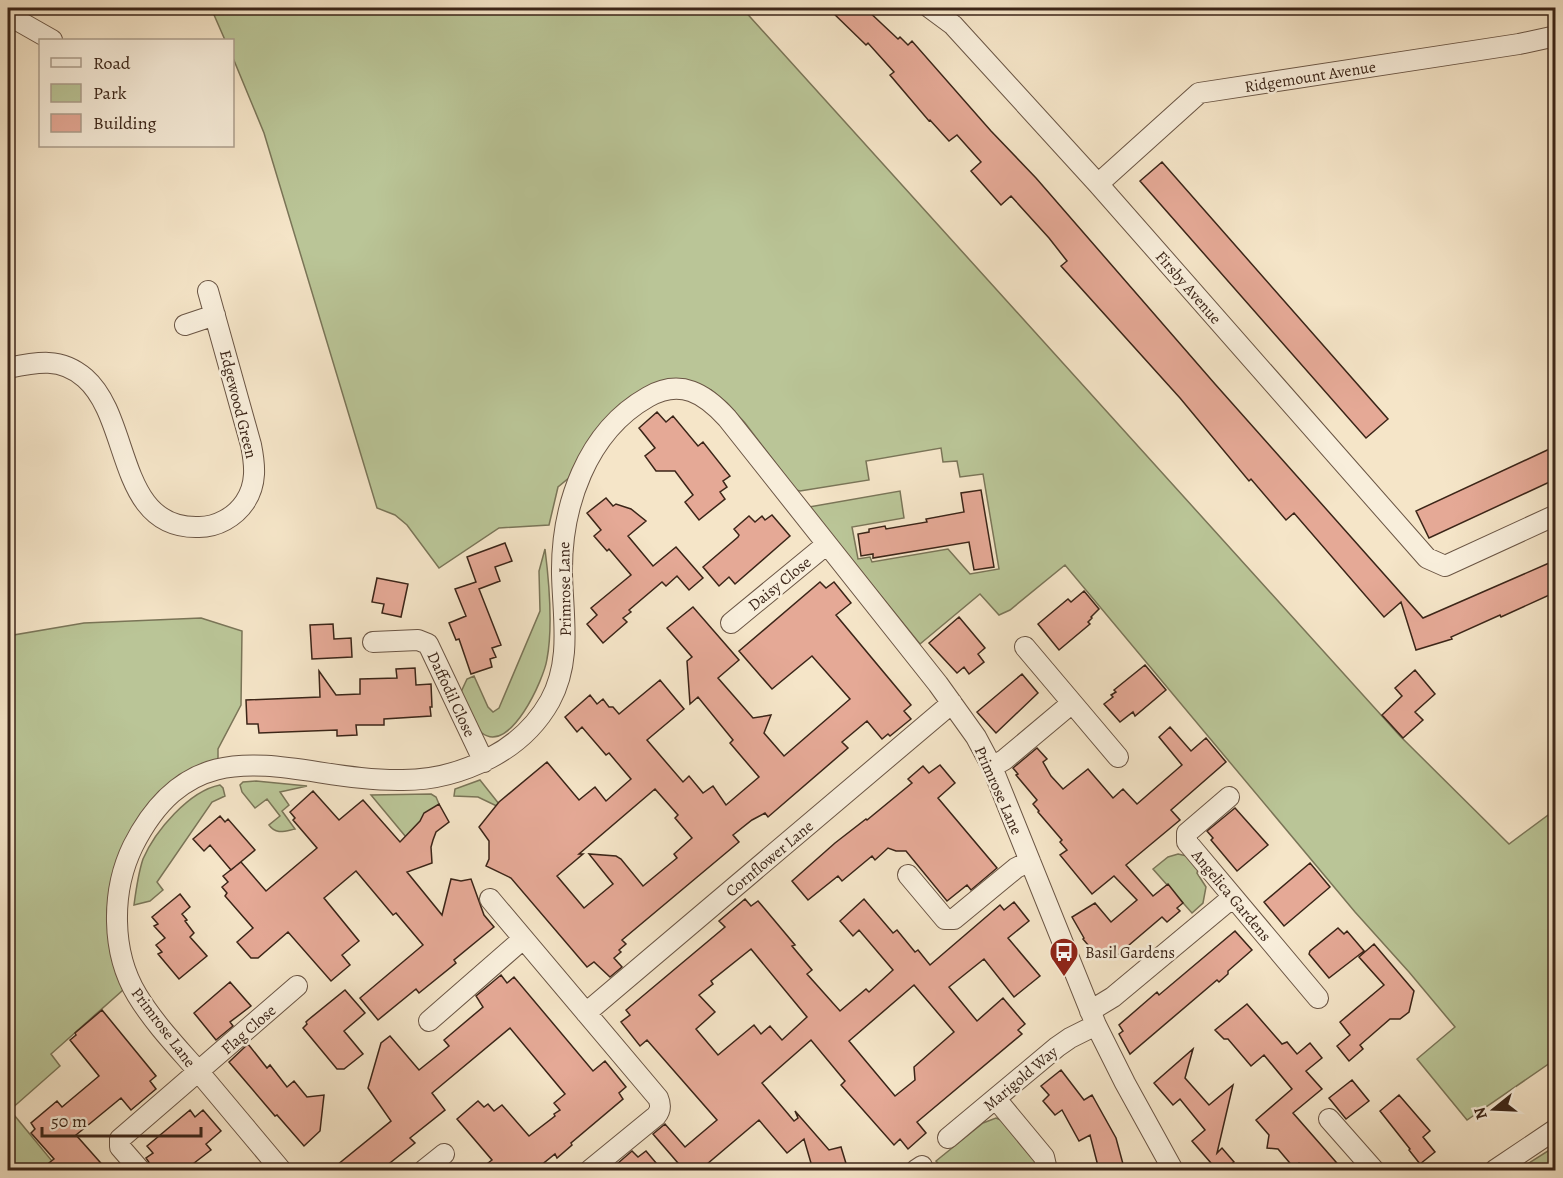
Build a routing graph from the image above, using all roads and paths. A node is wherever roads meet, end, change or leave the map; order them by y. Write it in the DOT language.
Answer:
graph roads {
  1 [pos="930,8"];
  2 [pos="8,15"];
  3 [pos="1556,36"];
  4 [pos="50,39"];
  5 [pos="1098,184"];
  6 [pos="208,291"];
  7 [pos="215,315"];
  8 [pos="185,325"];
  9 [pos="8,368"];
  10 [pos="1556,515"];
  11 [pos="827,544"];
  12 [pos="731,622"];
  13 [pos="373,642"];
  14 [pos="1025,647"];
  15 [pos="952,703"];
  16 [pos="1072,703"];
  17 [pos="1118,757"];
  18 [pos="484,762"];
  19 [pos="992,767"];
  20 [pos="1229,797"];
  21 [pos="1030,861"];
  22 [pos="908,875"];
  23 [pos="1233,897"];
  24 [pos="490,899"];
  25 [pos="523,939"];
  26 [pos="297,986"];
  27 [pos="1318,998"];
  28 [pos="586,1013"];
  29 [pos="1093,1018"];
  30 [pos="429,1021"];
  31 [pos="198,1072"];
  32 [pos="996,1099"];
  33 [pos="1329,1119"];
  34 [pos="1556,1129"];
  35 [pos="948,1138"];
  36 [pos="444,1154"];
  37 [pos="140,1170"];
  38 [pos="281,1170"];
  39 [pos="424,1170"];
  40 [pos="590,1170"];
  41 [pos="1047,1170"];
  42 [pos="1173,1170"];
  43 [pos="1374,1170"];
  44 [pos="1495,1170"];
  1 -- 5 [label="street, Firsby Avenue"];
  2 -- 4 [label="street"];
  3 -- 5 [label="street, Ridgemount Avenue"];
  5 -- 10 [label="street, Firsby Avenue"];
  6 -- 7 [label="street, Edgewood Green"];
  7 -- 8 [label="street"];
  7 -- 9 [label="street, Edgewood Green"];
  11 -- 12 [label="street, Daisy Close"];
  11 -- 15 [label="street, Primrose Lane"];
  11 -- 18 [label="street, Primrose Lane"];
  13 -- 18 [label="street, Daffodil Close"];
  14 -- 16 [label="street"];
  15 -- 19 [label="street, Primrose Lane"];
  15 -- 28 [label="street, Cornflower Lane"];
  16 -- 17 [label="street"];
  16 -- 19 [label="street"];
  18 -- 31 [label="street, Primrose Lane"];
  19 -- 21 [label="street, Primrose Lane"];
  20 -- 23 [label="street, Angelica Gardens"];
  21 -- 22 [label="street"];
  21 -- 29 [label="street, Primrose Lane"];
  23 -- 27 [label="street, Angelica Gardens"];
  23 -- 29 [label="street, Marigold Way"];
  24 -- 25 [label="street"];
  25 -- 28 [label="street"];
  25 -- 30 [label="street"];
  26 -- 31 [label="street, Flag Close"];
  28 -- 40 [label="street"];
  29 -- 32 [label="street, Marigold Way"];
  29 -- 42 [label="street, Primrose Lane"];
  31 -- 37 [label="street, Flag Close"];
  31 -- 38 [label="street, Primrose Lane"];
  32 -- 35 [label="street, Marigold Way"];
  32 -- 41 [label="street"];
  33 -- 43 [label="street"];
  34 -- 44 [label="street"];
  36 -- 39 [label="street"];
}
